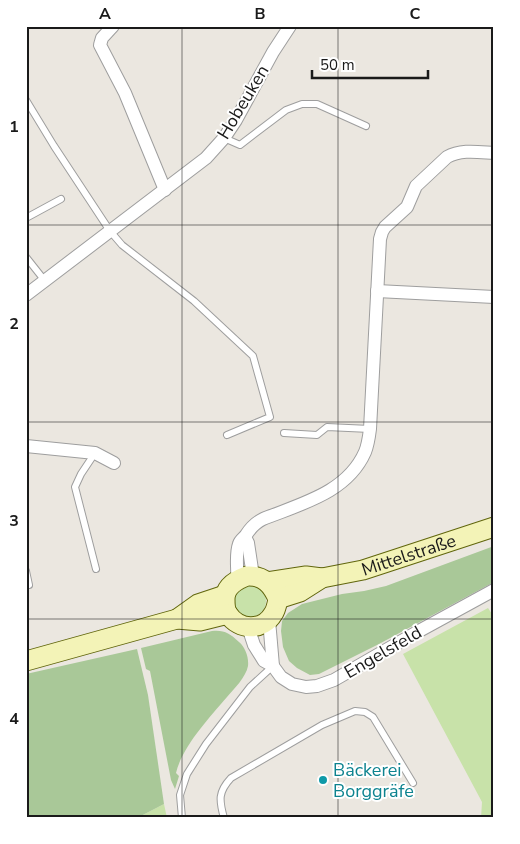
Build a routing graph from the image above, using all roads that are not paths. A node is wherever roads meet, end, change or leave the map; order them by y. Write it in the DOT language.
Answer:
graph roads {
  1 [pos="113,26"];
  2 [pos="290,26"];
  3 [pos="26,100"];
  4 [pos="366,126"];
  5 [pos="224,138"];
  6 [pos="494,153"];
  7 [pos="165,190"];
  8 [pos="62,199"];
  9 [pos="26,218"];
  10 [pos="110,231"];
  11 [pos="26,257"];
  12 [pos="45,281"];
  13 [pos="378,291"];
  14 [pos="26,295"];
  15 [pos="494,297"];
  16 [pos="370,429"];
  17 [pos="284,434"];
  18 [pos="227,435"];
  19 [pos="26,446"];
  20 [pos="94,454"];
  21 [pos="114,463"];
  22 [pos="494,527"];
  23 [pos="96,569"];
  24 [pos="26,571"];
  25 [pos="322,578"];
  26 [pos="252,579"];
  27 [pos="29,585"];
  28 [pos="494,590"];
  29 [pos="226,595"];
  30 [pos="278,599"];
  31 [pos="228,614"];
  32 [pos="177,619"];
  33 [pos="269,620"];
  34 [pos="248,627"];
  35 [pos="26,661"];
  36 [pos="272,666"];
  37 [pos="413,783"];
  38 [pos="182,818"];
  39 [pos="224,818"];
  1 -- 7 [label="street"];
  2 -- 5 [label="street, Hobeuken"];
  3 -- 10 [label="lane"];
  4 -- 5 [label="lane"];
  5 -- 7 [label="street, Hobeuken"];
  6 -- 13 [label="street"];
  7 -- 10 [label="street, Hobeuken"];
  8 -- 9 [label="lane"];
  10 -- 12 [label="street, Hobeuken"];
  10 -- 18 [label="lane"];
  11 -- 12 [label="lane"];
  12 -- 14 [label="street, Hobeuken"];
  13 -- 15 [label="street"];
  13 -- 16 [label="street"];
  16 -- 17 [label="lane"];
  16 -- 26 [label="street"];
  19 -- 20 [label="street"];
  20 -- 21 [label="street"];
  20 -- 23 [label="lane"];
  22 -- 25 [label="main road, Mittelstraße"];
  24 -- 27 [label="lane"];
  25 -- 26 [label="main road, Mittelstraße"];
  25 -- 30 [label="main road, Mittelstraße"];
  26 -- 29 [label="main road"];
  26 -- 30 [label="main road"];
  28 -- 36 [label="street, Engelsfeld"];
  29 -- 31 [label="main road"];
  29 -- 32 [label="main road"];
  30 -- 33 [label="main road"];
  31 -- 32 [label="main road"];
  31 -- 34 [label="main road"];
  32 -- 35 [label="main road"];
  33 -- 34 [label="main road"];
  33 -- 36 [label="street"];
  34 -- 36 [label="street, Engelsfeld"];
  36 -- 38 [label="lane"];
  37 -- 39 [label="lane"];
}
